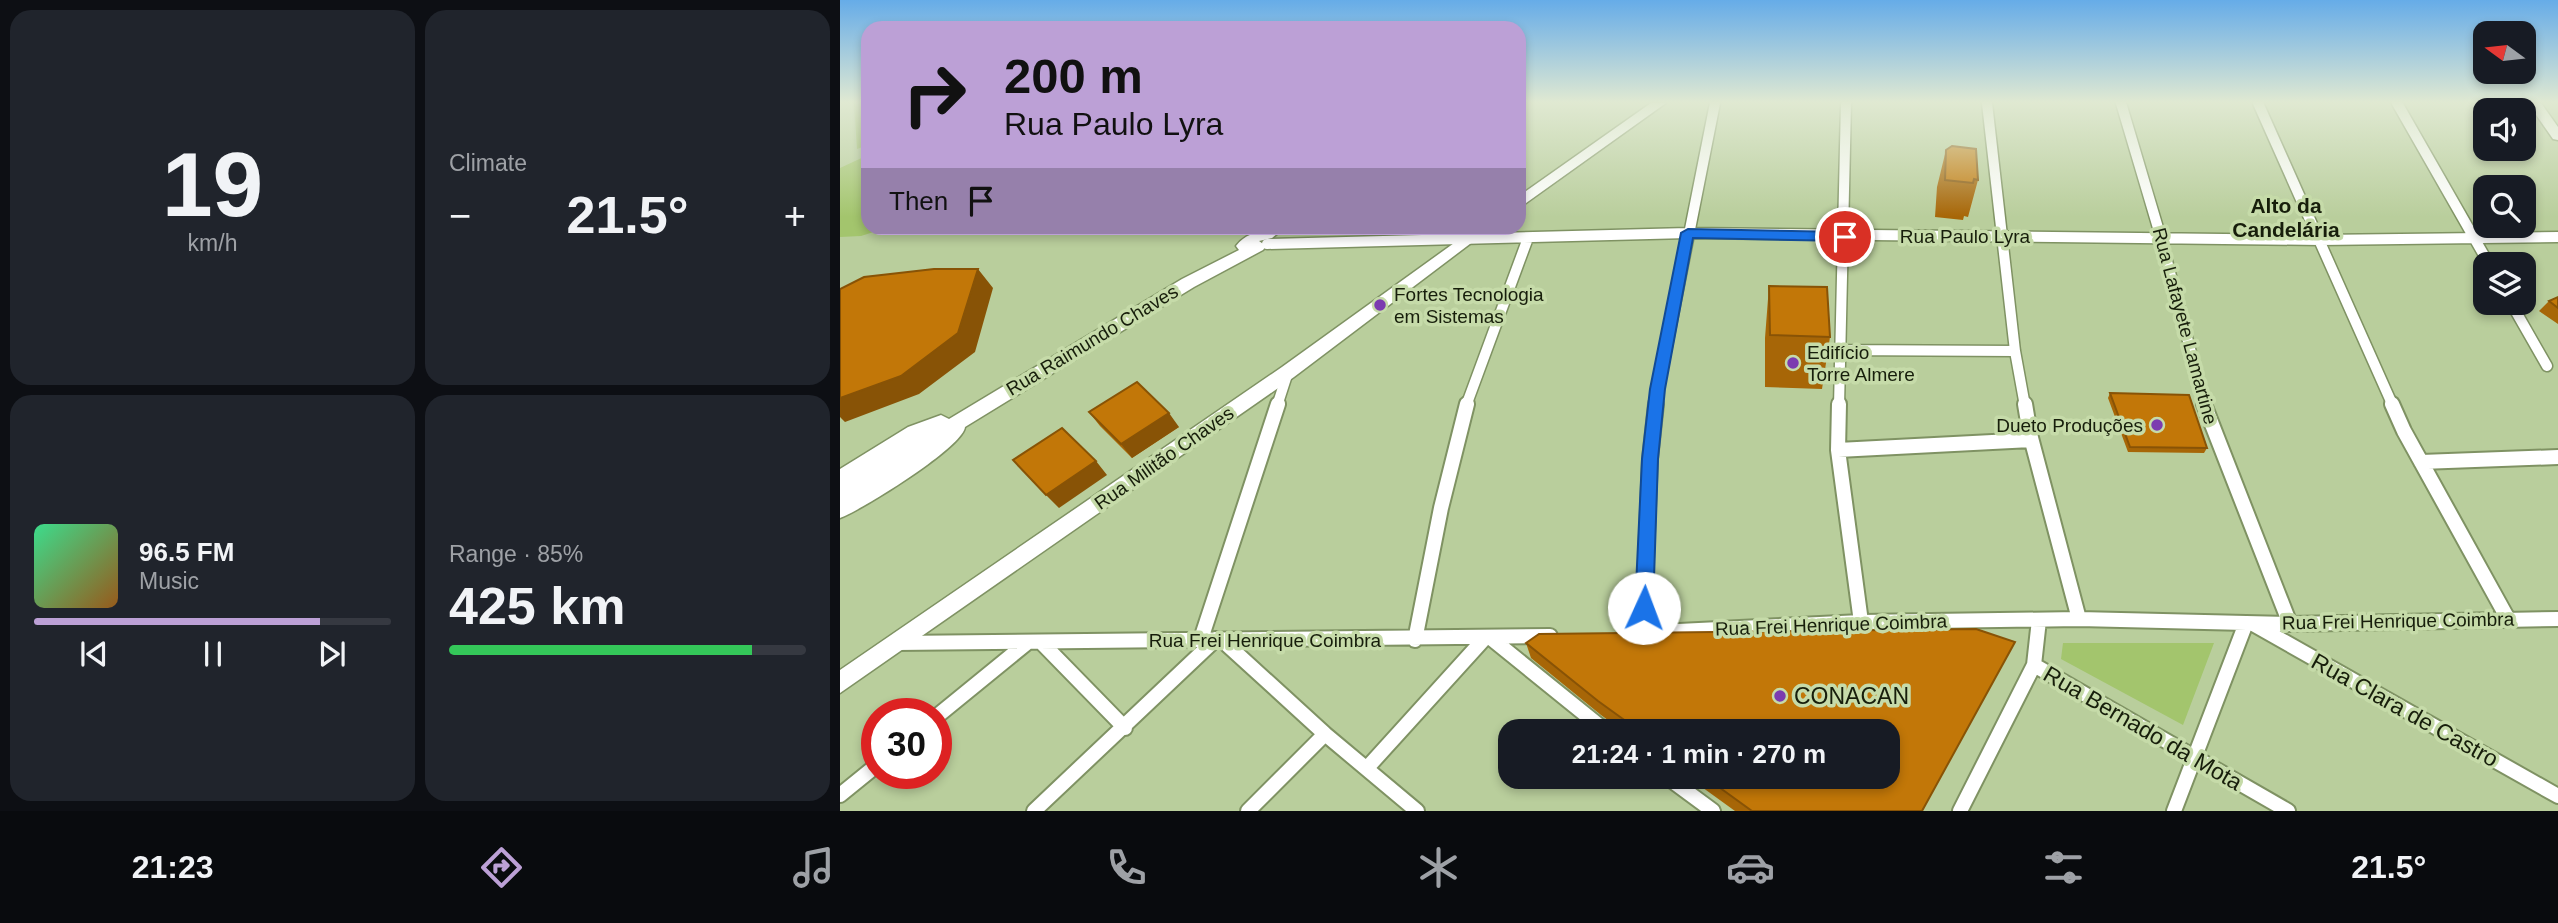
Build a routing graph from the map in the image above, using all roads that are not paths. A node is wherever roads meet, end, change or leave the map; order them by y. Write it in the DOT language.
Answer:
graph roads {
  1 [pos="1606,141"];
  2 [pos="1707,141"];
  3 [pos="1846,141"];
  4 [pos="1992,141"];
  5 [pos="2132,141"];
  6 [pos="2276,141"];
  7 [pos="2418,141"];
  8 [pos="1526,197"];
  9 [pos="1688,233"];
  10 [pos="2004,234"];
  11 [pos="1474,235"];
  12 [pos="1268,237"];
  13 [pos="1845,237"];
  14 [pos="2558,237"];
  15 [pos="1528,238"];
  16 [pos="2161,238"];
  17 [pos="2474,239"];
  18 [pos="1466,240"];
  19 [pos="2320,240"];
  20 [pos="2481,252"];
  21 [pos="2518,315"];
  22 [pos="1839,350"];
  23 [pos="2015,351"];
  24 [pos="2547,366"];
  25 [pos="1288,372"];
  26 [pos="977,409"];
  27 [pos="2031,440"];
  28 [pos="1838,450"];
  29 [pos="2558,457"];
  30 [pos="2421,462"];
  31 [pos="840,478"];
  32 [pos="840,494"];
  33 [pos="840,510"];
  34 [pos="2079,619"];
  35 [pos="2508,619"];
  36 [pos="2558,619"];
  37 [pos="2039,620"];
  38 [pos="1861,622"];
  39 [pos="2249,624"];
  40 [pos="2290,624"];
  41 [pos="1643,633"];
  42 [pos="1616,634"];
  43 [pos="1561,636"];
  44 [pos="1213,639"];
  45 [pos="1416,639"];
  46 [pos="1488,639"];
  47 [pos="1035,642"];
  48 [pos="895,643"];
  49 [pos="2034,665"];
  50 [pos="840,682"];
  51 [pos="952,704"];
  52 [pos="1590,719"];
  53 [pos="1125,728"];
  54 [pos="1325,734"];
  55 [pos="2195,757"];
  56 [pos="1367,768"];
  57 [pos="861,778"];
  58 [pos="1683,789"];
  59 [pos="840,795"];
  60 [pos="2558,796"];
  61 [pos="1034,811"];
  62 [pos="1248,811"];
  63 [pos="1418,811"];
  64 [pos="1713,811"];
  65 [pos="1960,811"];
  66 [pos="2174,811"];
  67 [pos="2288,811"];
  1 -- 8 [label="street"];
  2 -- 9 [label="street"];
  3 -- 13 [label="street"];
  4 -- 10 [label="street"];
  5 -- 16 [label="street, Rua Lafayete Lamartine"];
  6 -- 19 [label="street"];
  7 -- 17 [label="street"];
  9 -- 13 [label="street, Rua Paulo Lyra"];
  9 -- 15 [label="street, Rua Paulo Lyra"];
  9 -- 41 [label="street"];
  10 -- 13 [label="street, Rua Paulo Lyra"];
  10 -- 16 [label="street, Rua Paulo Lyra"];
  10 -- 23 [label="street"];
  11 -- 18 [label="street, Rua Militão Chaves"];
  12 -- 18 [label="street, Rua Paulo Lyra"];
  12 -- 26 [label="street, Rua Raimundo Chaves"];
  13 -- 22 [label="street"];
  14 -- 17 [label="street, Rua Paulo Lyra"];
  15 -- 18 [label="street, Rua Paulo Lyra"];
  15 -- 45 [label="street"];
  16 -- 19 [label="street, Rua Paulo Lyra"];
  16 -- 40 [label="street, Rua Lafayete Lamartine"];
  17 -- 19 [label="street, Rua Paulo Lyra"];
  17 -- 20 [label="street"];
  18 -- 25 [label="street, Rua Militão Chaves"];
  19 -- 30 [label="street"];
  21 -- 24 [label="street"];
  22 -- 23 [label="street"];
  22 -- 28 [label="street"];
  23 -- 27 [label="street"];
  25 -- 44 [label="street"];
  25 -- 48 [label="street, Rua Militão Chaves"];
  26 -- 31 [label="street, Rua Raimundo Chaves"];
  26 -- 32 [label="street, Rua Raimundo Chaves"];
  26 -- 33 [label="street, Rua Raimundo Chaves"];
  27 -- 28 [label="street"];
  27 -- 34 [label="street"];
  28 -- 38 [label="street"];
  29 -- 30 [label="street"];
  30 -- 35 [label="street"];
  34 -- 37 [label="street, Rua Frei Henrique Coimbra"];
  34 -- 39 [label="street, Rua Frei Henrique Coimbra"];
  35 -- 36 [label="street, Rua Frei Henrique Coimbra"];
  35 -- 40 [label="street, Rua Frei Henrique Coimbra"];
  37 -- 38 [label="street, Rua Frei Henrique Coimbra"];
  37 -- 49 [label="street"];
  38 -- 41 [label="street, Rua Frei Henrique Coimbra"];
  39 -- 40 [label="street, Rua Frei Henrique Coimbra"];
  39 -- 55 [label="street"];
  39 -- 60 [label="street, Rua Clara de Castro"];
  41 -- 42 [label="street, Rua Frei Henrique Coimbra"];
  43 -- 46 [label="street, Rua Frei Henrique Coimbra"];
  44 -- 45 [label="street, Rua Frei Henrique Coimbra"];
  44 -- 47 [label="street, Rua Frei Henrique Coimbra"];
  44 -- 53 [label="street"];
  44 -- 54 [label="street"];
  45 -- 46 [label="street, Rua Frei Henrique Coimbra"];
  46 -- 52 [label="street"];
  46 -- 56 [label="street"];
  47 -- 48 [label="street, Rua Frei Henrique Coimbra"];
  47 -- 51 [label="street"];
  47 -- 53 [label="street"];
  48 -- 50 [label="street, Rua Militão Chaves"];
  49 -- 55 [label="street, Rua Bernado da Mota"];
  49 -- 65 [label="street"];
  53 -- 61 [label="street"];
  54 -- 56 [label="street"];
  54 -- 62 [label="street"];
  55 -- 66 [label="street"];
  55 -- 67 [label="street, Rua Bernado da Mota"];
  56 -- 63 [label="street"];
  57 -- 59 [label="street"];
  58 -- 64 [label="street"];
}
